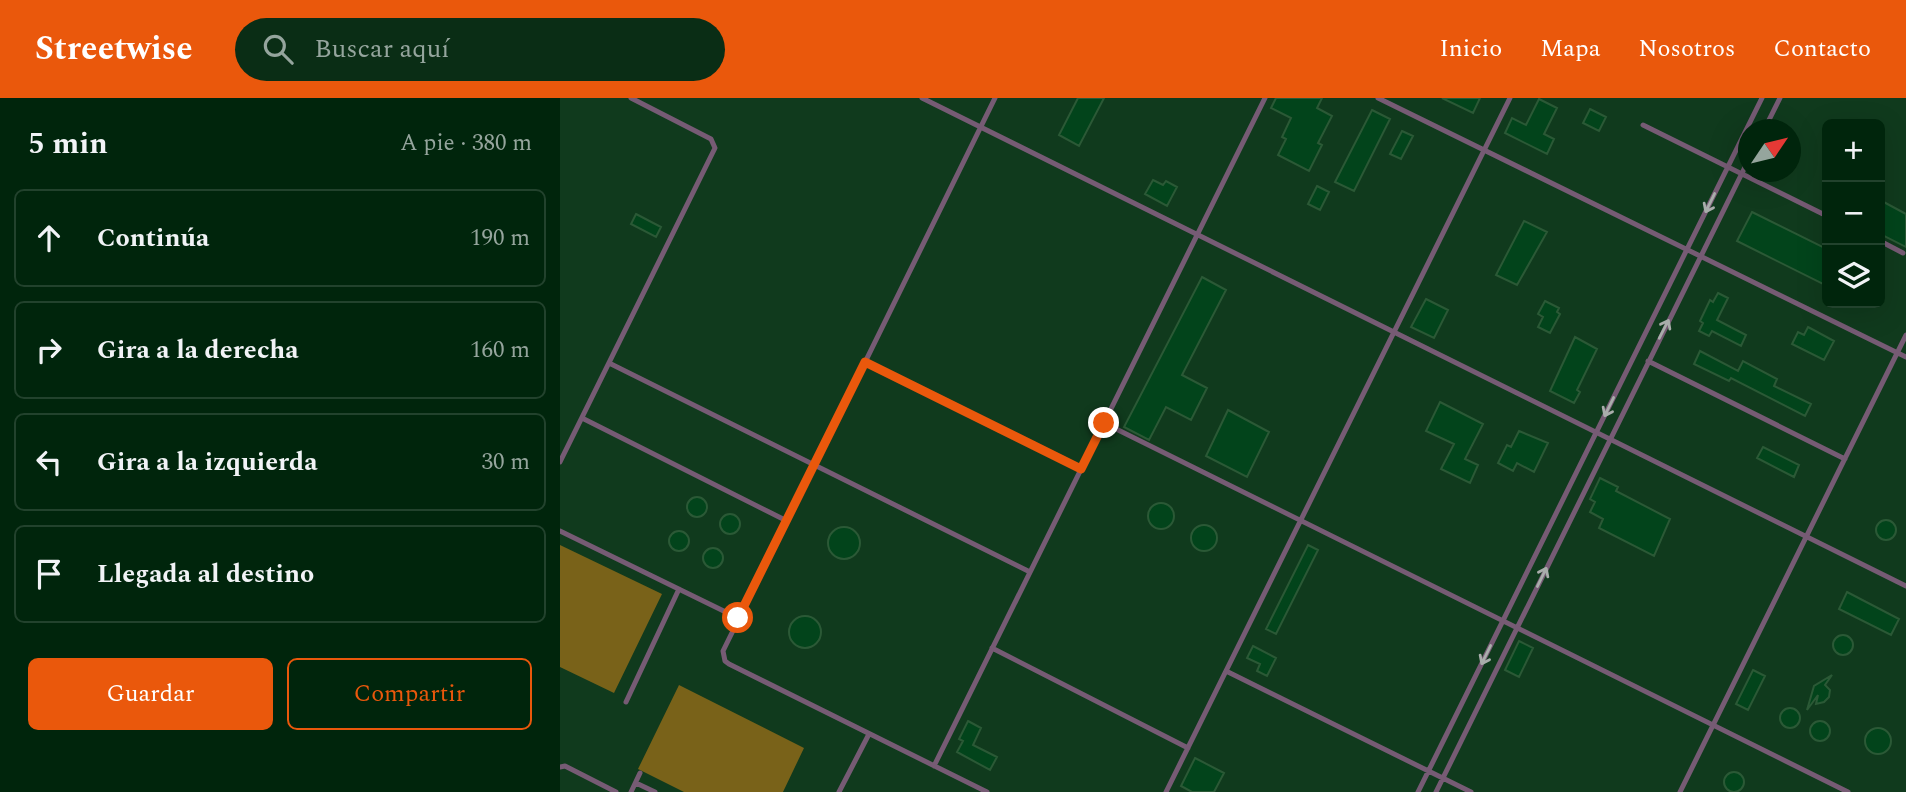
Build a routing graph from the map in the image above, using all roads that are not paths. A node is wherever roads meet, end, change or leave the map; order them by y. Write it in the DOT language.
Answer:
graph roads {
  1 [pos="631,98"];
  2 [pos="922,98"];
  3 [pos="995,98"];
  4 [pos="1265,98"];
  5 [pos="1378,98"];
  6 [pos="1510,98"];
  7 [pos="1762,98"];
  8 [pos="1780,98"];
  9 [pos="1770,119"];
  10 [pos="1643,125"];
  11 [pos="981,128"];
  12 [pos="1485,149"];
  13 [pos="1727,168"];
  14 [pos="1738,173"];
  15 [pos="1738,182"];
  16 [pos="1757,182"];
  17 [pos="1822,214"];
  18 [pos="1197,235"];
  19 [pos="1885,244"];
  20 [pos="1688,249"];
  21 [pos="1903,253"];
  22 [pos="1701,256"];
  23 [pos="1394,332"];
  24 [pos="1906,335"];
  25 [pos="1897,353"];
  26 [pos="1906,358"];
  27 [pos="1648,361"];
  28 [pos="865,362"];
  29 [pos="609,363"];
  30 [pos="582,418"];
  31 [pos="1104,423"];
  32 [pos="1596,433"];
  33 [pos="1610,440"];
  34 [pos="1845,459"];
  35 [pos="560,462"];
  36 [pos="814,464"];
  37 [pos="1081,469"];
  38 [pos="786,520"];
  39 [pos="1301,521"];
  40 [pos="560,531"];
  41 [pos="1806,537"];
  42 [pos="1030,572"];
  43 [pos="1906,586"];
  44 [pos="679,589"];
  45 [pos="738,618"];
  46 [pos="1503,621"];
  47 [pos="1517,628"];
  48 [pos="992,648"];
  49 [pos="1226,671"];
  50 [pos="626,702"];
  51 [pos="1713,725"];
  52 [pos="869,734"];
  53 [pos="1188,748"];
  54 [pos="934,766"];
  55 [pos="560,767"];
  56 [pos="1429,771"];
  57 [pos="640,774"];
  58 [pos="1443,778"];
  59 [pos="636,783"];
  60 [pos="617,792"];
  61 [pos="631,792"];
  62 [pos="655,792"];
  63 [pos="839,792"];
  64 [pos="987,792"];
  65 [pos="1166,792"];
  66 [pos="1418,792"];
  67 [pos="1436,792"];
  68 [pos="1471,792"];
  69 [pos="1680,792"];
  70 [pos="1848,792"];
  1 -- 29 [label="lane"];
  2 -- 11 [label="lane"];
  3 -- 11 [label="lane"];
  4 -- 18 [label="lane"];
  5 -- 12 [label="lane"];
  6 -- 12 [label="lane"];
  7 -- 13 [label="lane"];
  8 -- 9 [label="lane"];
  10 -- 13 [label="lane"];
  11 -- 18 [label="lane"];
  11 -- 28 [label="lane"];
  12 -- 20 [label="lane"];
  12 -- 23 [label="lane"];
  13 -- 14 [label="lane"];
  13 -- 20 [label="lane, one-way"];
  15 -- 22 [label="lane"];
  16 -- 17 [label="lane"];
  18 -- 23 [label="lane"];
  18 -- 31 [label="lane"];
  19 -- 21 [label="lane"];
  20 -- 22 [label="lane"];
  20 -- 32 [label="lane, one-way"];
  22 -- 25 [label="lane"];
  27 -- 22 [label="lane, one-way"];
  23 -- 32 [label="lane"];
  23 -- 39 [label="lane"];
  24 -- 25 [label="lane"];
  25 -- 26 [label="lane"];
  25 -- 34 [label="lane"];
  27 -- 33 [label="lane"];
  27 -- 34 [label="lane"];
  28 -- 36 [label="lane"];
  28 -- 37 [label="lane"];
  29 -- 30 [label="lane"];
  29 -- 36 [label="lane"];
  30 -- 35 [label="lane"];
  30 -- 38 [label="lane"];
  31 -- 37 [label="lane"];
  31 -- 39 [label="lane"];
  32 -- 33 [label="lane"];
  32 -- 46 [label="lane"];
  33 -- 41 [label="lane"];
  47 -- 33 [label="lane, one-way"];
  34 -- 41 [label="lane"];
  36 -- 38 [label="lane"];
  36 -- 42 [label="lane"];
  37 -- 42 [label="lane"];
  38 -- 45 [label="lane"];
  39 -- 46 [label="lane"];
  39 -- 49 [label="lane"];
  40 -- 44 [label="lane"];
  41 -- 43 [label="lane"];
  41 -- 51 [label="lane"];
  42 -- 48 [label="lane"];
  44 -- 45 [label="lane"];
  44 -- 50 [label="lane"];
  45 -- 52 [label="lane"];
  46 -- 47 [label="lane"];
  46 -- 56 [label="lane, one-way"];
  47 -- 51 [label="lane"];
  47 -- 58 [label="lane"];
  48 -- 53 [label="lane"];
  48 -- 54 [label="lane"];
  49 -- 53 [label="lane"];
  49 -- 56 [label="lane"];
  51 -- 69 [label="lane"];
  51 -- 70 [label="lane"];
  52 -- 54 [label="lane"];
  52 -- 63 [label="lane"];
  53 -- 65 [label="lane"];
  54 -- 64 [label="lane"];
  55 -- 60 [label="lane"];
  56 -- 58 [label="lane"];
  56 -- 66 [label="lane"];
  57 -- 59 [label="lane"];
  58 -- 67 [label="lane"];
  58 -- 68 [label="lane"];
  59 -- 61 [label="lane"];
  59 -- 62 [label="lane"];
}
